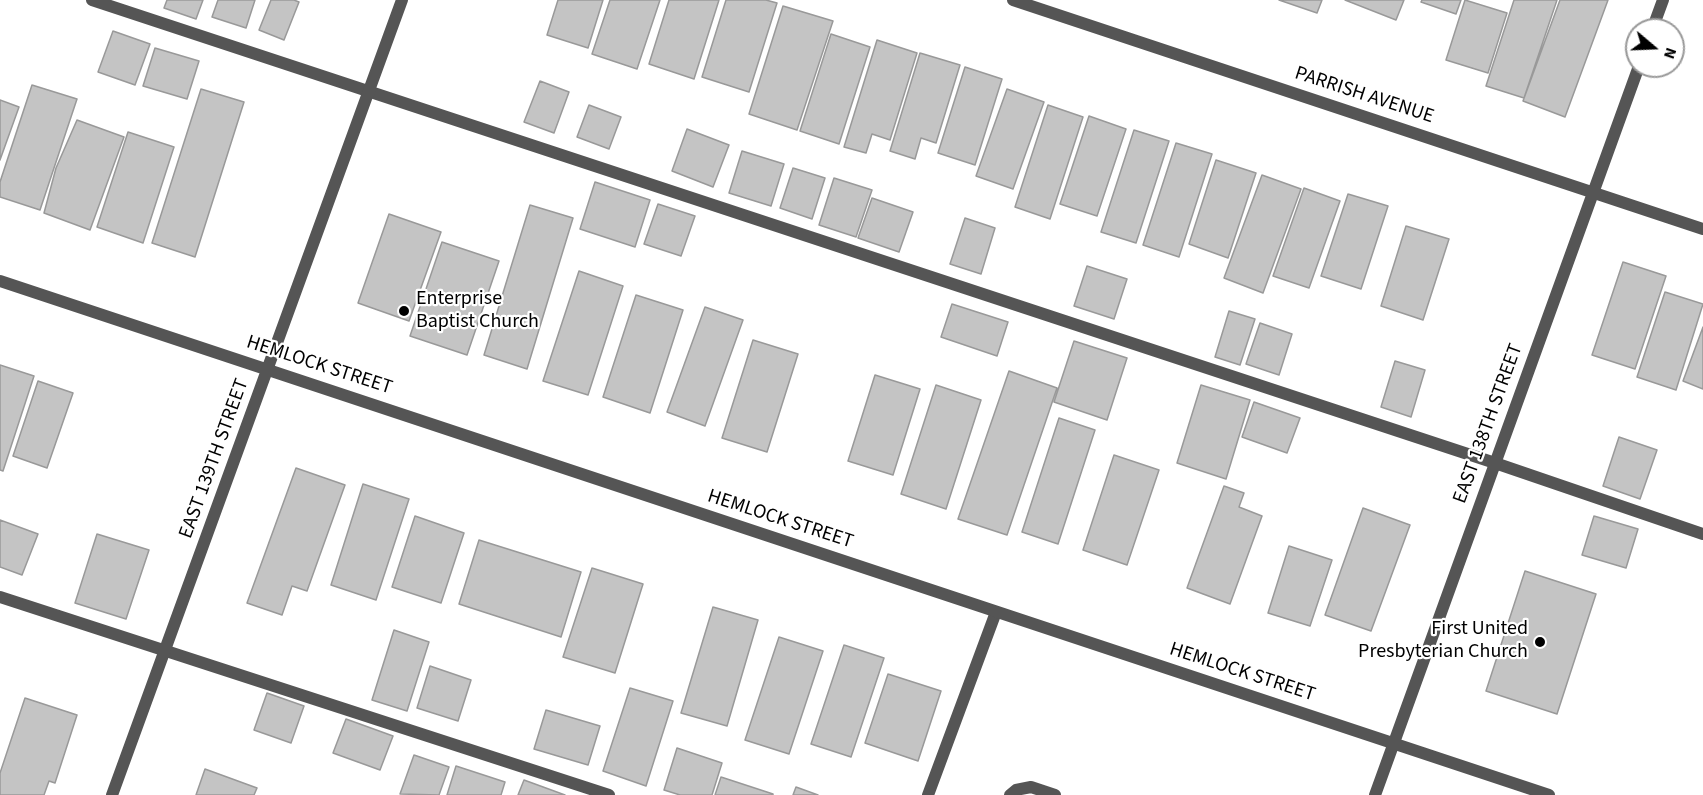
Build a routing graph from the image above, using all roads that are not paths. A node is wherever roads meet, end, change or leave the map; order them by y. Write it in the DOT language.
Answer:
graph roads {
  1 [pos="92,0"];
  2 [pos="402,0"];
  3 [pos="1013,0"];
  4 [pos="1663,0"];
  5 [pos="1656,18"];
  6 [pos="1635,78"];
  7 [pos="369,92"];
  8 [pos="1593,193"];
  9 [pos="1703,229"];
  10 [pos="0,281"];
  11 [pos="268,370"];
  12 [pos="1495,463"];
  13 [pos="1703,534"];
  14 [pos="0,597"];
  15 [pos="996,612"];
  16 [pos="165,652"];
  17 [pos="1394,744"];
  18 [pos="112,795"];
  19 [pos="609,795"];
  20 [pos="928,795"];
  21 [pos="1010,795"];
  22 [pos="1055,795"];
  23 [pos="1375,795"];
  24 [pos="1549,795"];
  1 -- 7 [label="street"];
  2 -- 7 [label="street, EAST 139TH STREET"];
  3 -- 8 [label="street, PARRISH AVENUE"];
  4 -- 5 [label="street"];
  6 -- 8 [label="street, EAST 138TH STREET"];
  7 -- 11 [label="street, EAST 139TH STREET"];
  7 -- 12 [label="street"];
  8 -- 9 [label="street, PARRISH AVENUE"];
  8 -- 12 [label="street, EAST 138TH STREET"];
  10 -- 11 [label="street, HEMLOCK STREET"];
  11 -- 15 [label="street, HEMLOCK STREET"];
  11 -- 16 [label="street, EAST 139TH STREET"];
  12 -- 13 [label="street"];
  12 -- 17 [label="street, EAST 138TH STREET"];
  14 -- 16 [label="street"];
  15 -- 17 [label="street, HEMLOCK STREET"];
  15 -- 20 [label="street"];
  16 -- 18 [label="street, EAST 139TH STREET"];
  16 -- 19 [label="street"];
  17 -- 23 [label="street, EAST 138TH STREET"];
  17 -- 24 [label="street, HEMLOCK STREET"];
  21 -- 22 [label="street"];
}
